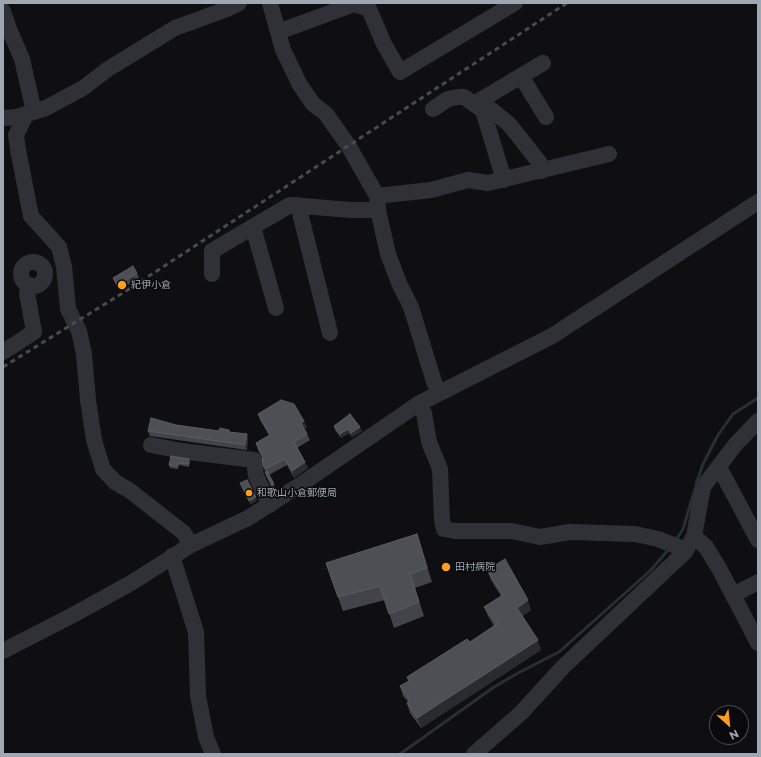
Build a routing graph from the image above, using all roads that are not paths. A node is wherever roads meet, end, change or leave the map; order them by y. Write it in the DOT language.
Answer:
graph roads {
  1 [pos="239,3"];
  2 [pos="270,3"];
  3 [pos="515,3"];
  4 [pos="3,11"];
  5 [pos="278,32"];
  6 [pos="543,63"];
  7 [pos="521,76"];
  8 [pos="477,106"];
  9 [pos="433,109"];
  10 [pos="30,114"];
  11 [pos="546,117"];
  12 [pos="3,118"];
  13 [pos="609,154"];
  14 [pos="542,170"];
  15 [pos="504,180"];
  16 [pos="758,202"];
  17 [pos="377,203"];
  18 [pos="298,205"];
  19 [pos="253,227"];
  20 [pos="59,247"];
  21 [pos="212,274"];
  22 [pos="276,308"];
  23 [pos="330,334"];
  24 [pos="3,352"];
  25 [pos="439,392"];
  26 [pos="418,404"];
  27 [pos="757,424"];
  28 [pos="151,444"];
  29 [pos="719,467"];
  30 [pos="270,505"];
  31 [pos="694,536"];
  32 [pos="758,540"];
  33 [pos="191,545"];
  34 [pos="683,550"];
  35 [pos="172,556"];
  36 [pos="758,582"];
  37 [pos="732,595"];
  38 [pos="758,643"];
  39 [pos="3,651"];
  40 [pos="213,754"];
  41 [pos="474,754"];
  1 -- 10 [label="street"];
  2 -- 5 [label="street"];
  3 -- 5 [label="street"];
  4 -- 10 [label="street"];
  5 -- 17 [label="street"];
  6 -- 7 [label="street"];
  7 -- 8 [label="street"];
  7 -- 11 [label="street"];
  8 -- 9 [label="street"];
  8 -- 14 [label="street"];
  8 -- 15 [label="street"];
  10 -- 12 [label="street"];
  10 -- 20 [label="street"];
  13 -- 14 [label="street"];
  14 -- 15 [label="street"];
  15 -- 17 [label="street"];
  16 -- 25 [label="street"];
  17 -- 18 [label="street"];
  17 -- 25 [label="street"];
  18 -- 19 [label="street"];
  18 -- 23 [label="street"];
  19 -- 21 [label="street"];
  19 -- 22 [label="street"];
  20 -- 24 [label="street"];
  20 -- 33 [label="street"];
  25 -- 26 [label="street"];
  26 -- 30 [label="street"];
  26 -- 34 [label="street"];
  27 -- 29 [label="street"];
  28 -- 30 [label="street"];
  29 -- 31 [label="street"];
  29 -- 32 [label="street"];
  30 -- 33 [label="street"];
  31 -- 34 [label="street"];
  31 -- 37 [label="street"];
  33 -- 35 [label="street"];
  34 -- 41 [label="street"];
  35 -- 39 [label="street"];
  35 -- 40 [label="street"];
  36 -- 37 [label="street"];
  37 -- 38 [label="street"];
}
